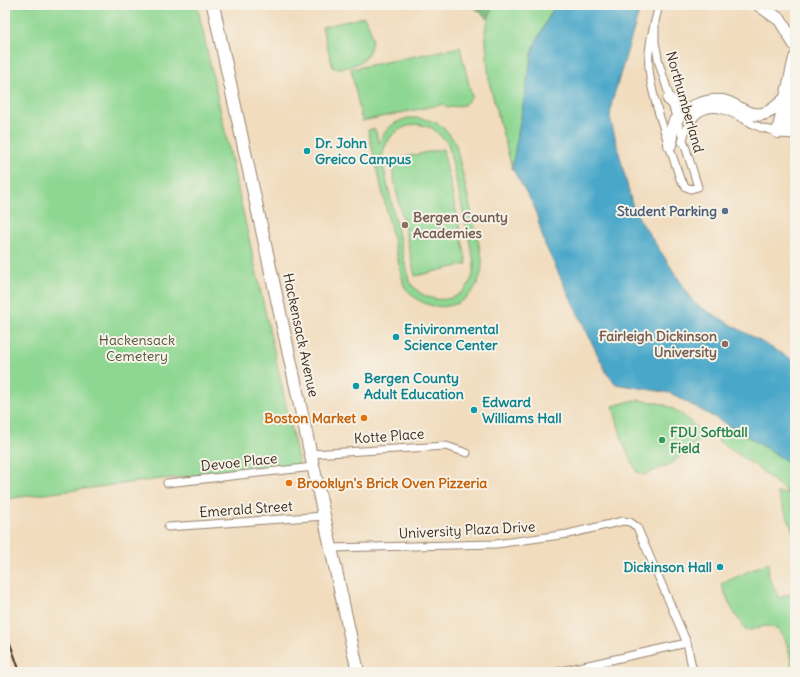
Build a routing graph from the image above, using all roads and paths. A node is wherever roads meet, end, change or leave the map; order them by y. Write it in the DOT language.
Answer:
graph roads {
  1 [pos="213,5"];
  2 [pos="659,5"];
  3 [pos="759,5"];
  4 [pos="655,22"];
  5 [pos="795,45"];
  6 [pos="795,58"];
  7 [pos="669,99"];
  8 [pos="792,101"];
  9 [pos="688,110"];
  10 [pos="676,121"];
  11 [pos="786,133"];
  12 [pos="682,142"];
  13 [pos="670,145"];
  14 [pos="467,453"];
  15 [pos="312,454"];
  16 [pos="314,467"];
  17 [pos="167,483"];
  18 [pos="325,516"];
  19 [pos="168,527"];
  20 [pos="332,548"];
  21 [pos="687,643"];
  22 [pos="358,672"];
  23 [pos="557,672"];
  24 [pos="693,672"];
  1 -- 15 [label="main road, Hackensack Avenue"];
  2 -- 4 [label="street"];
  3 -- 5 [label="main road"];
  4 -- 7 [label="street, Northumberland"];
  4 -- 13 [label="street"];
  6 -- 8 [label="main road"];
  7 -- 9 [label="main road"];
  7 -- 10 [label="street, Northumberland"];
  8 -- 9 [label="main road"];
  8 -- 11 [label="main road"];
  9 -- 10 [label="main road"];
  10 -- 12 [label="street, Northumberland"];
  10 -- 13 [label="main road"];
  11 -- 12 [label="street"];
  12 -- 13 [label="street, Northumberland"];
  14 -- 15 [label="street, Kotte Place"];
  15 -- 16 [label="main road, Hackensack Avenue"];
  16 -- 17 [label="street, Devoe Place"];
  16 -- 18 [label="main road, Hackensack Avenue"];
  18 -- 19 [label="street, Emerald Street"];
  18 -- 20 [label="main road, Hackensack Avenue"];
  20 -- 21 [label="street, University Plaza Drive"];
  20 -- 22 [label="main road, Hackensack Avenue"];
  21 -- 23 [label="street"];
  21 -- 24 [label="street, University Plaza Drive"];
}
